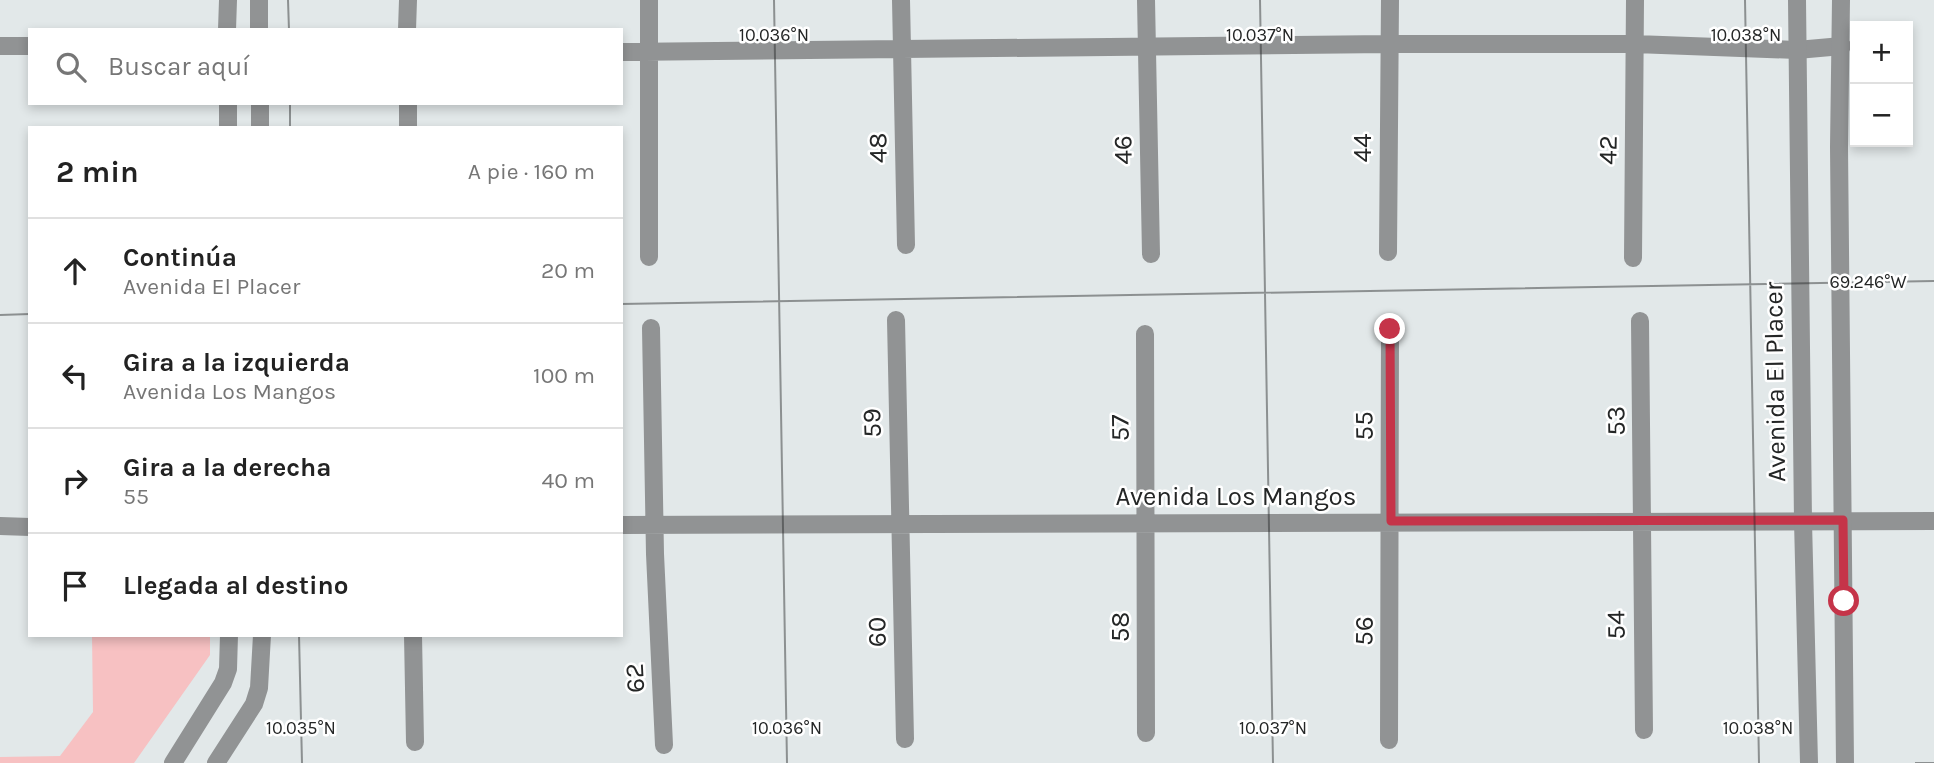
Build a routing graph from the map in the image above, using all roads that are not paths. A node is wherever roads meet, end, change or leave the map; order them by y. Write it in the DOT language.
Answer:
graph roads {
  1 [pos="228,0"];
  2 [pos="260,0"];
  3 [pos="408,0"];
  4 [pos="649,0"];
  5 [pos="901,0"];
  6 [pos="1146,0"];
  7 [pos="1391,0"];
  8 [pos="1635,0"];
  9 [pos="1797,0"];
  10 [pos="1841,0"];
  11 [pos="227,28"];
  12 [pos="259,28"];
  13 [pos="407,28"];
  14 [pos="1388,44"];
  15 [pos="1636,44"];
  16 [pos="1146,45"];
  17 [pos="0,46"];
  18 [pos="28,46"];
  19 [pos="1842,46"];
  20 [pos="902,50"];
  21 [pos="1797,50"];
  22 [pos="623,52"];
  23 [pos="650,52"];
  24 [pos="228,105"];
  25 [pos="260,105"];
  26 [pos="408,105"];
  27 [pos="228,126"];
  28 [pos="260,126"];
  29 [pos="408,126"];
  30 [pos="905,245"];
  31 [pos="1388,252"];
  32 [pos="1151,254"];
  33 [pos="649,257"];
  34 [pos="1633,258"];
  35 [pos="896,320"];
  36 [pos="1640,321"];
  37 [pos="651,328"];
  38 [pos="1390,329"];
  39 [pos="1145,334"];
  40 [pos="1641,520"];
  41 [pos="1843,520"];
  42 [pos="1391,521"];
  43 [pos="1803,521"];
  44 [pos="1934,521"];
  45 [pos="1146,522"];
  46 [pos="656,524"];
  47 [pos="901,524"];
  48 [pos="623,525"];
  49 [pos="0,526"];
  50 [pos="28,527"];
  51 [pos="229,637"];
  52 [pos="262,637"];
  53 [pos="413,637"];
  54 [pos="1644,730"];
  55 [pos="1146,733"];
  56 [pos="905,739"];
  57 [pos="1389,740"];
  58 [pos="415,741"];
  59 [pos="664,745"];
  60 [pos="173,763"];
  61 [pos="216,763"];
  62 [pos="1809,763"];
  63 [pos="1845,763"];
  1 -- 11 [label="street"];
  2 -- 12 [label="street"];
  3 -- 13 [label="street"];
  4 -- 23 [label="street"];
  5 -- 20 [label="street, 48"];
  6 -- 16 [label="street, 46"];
  7 -- 14 [label="street, 44"];
  8 -- 15 [label="street, 42"];
  9 -- 21 [label="street, Avenida El Placer"];
  10 -- 19 [label="street"];
  14 -- 15 [label="street"];
  14 -- 16 [label="street"];
  14 -- 31 [label="street, 44"];
  15 -- 21 [label="street"];
  15 -- 34 [label="street, 42"];
  16 -- 20 [label="street"];
  16 -- 32 [label="street, 46"];
  17 -- 18 [label="street"];
  19 -- 21 [label="street"];
  19 -- 41 [label="street"];
  20 -- 23 [label="street"];
  20 -- 30 [label="street, 48"];
  21 -- 43 [label="street, Avenida El Placer"];
  22 -- 23 [label="street"];
  23 -- 33 [label="street"];
  24 -- 27 [label="street"];
  25 -- 28 [label="street"];
  26 -- 29 [label="street"];
  35 -- 47 [label="street, 59"];
  36 -- 40 [label="street, 53"];
  37 -- 46 [label="street, 62"];
  38 -- 42 [label="street, 55"];
  39 -- 45 [label="street, 57"];
  40 -- 42 [label="street, Avenida Los Mangos"];
  40 -- 43 [label="street, Avenida Los Mangos"];
  40 -- 54 [label="street, 54"];
  41 -- 43 [label="street, Avenida Los Mangos"];
  41 -- 44 [label="street, Avenida Los Mangos"];
  41 -- 63 [label="street"];
  42 -- 45 [label="street, Avenida Los Mangos"];
  42 -- 57 [label="street, 56"];
  43 -- 62 [label="street, Avenida El Placer"];
  45 -- 47 [label="street, Avenida Los Mangos"];
  45 -- 55 [label="street, 58"];
  46 -- 47 [label="street, Avenida Los Mangos"];
  46 -- 48 [label="street, Avenida Los Mangos"];
  46 -- 59 [label="street, 62"];
  47 -- 56 [label="street, 60"];
  49 -- 50 [label="street"];
  51 -- 60 [label="street"];
  52 -- 61 [label="street"];
  53 -- 58 [label="street"];
}
